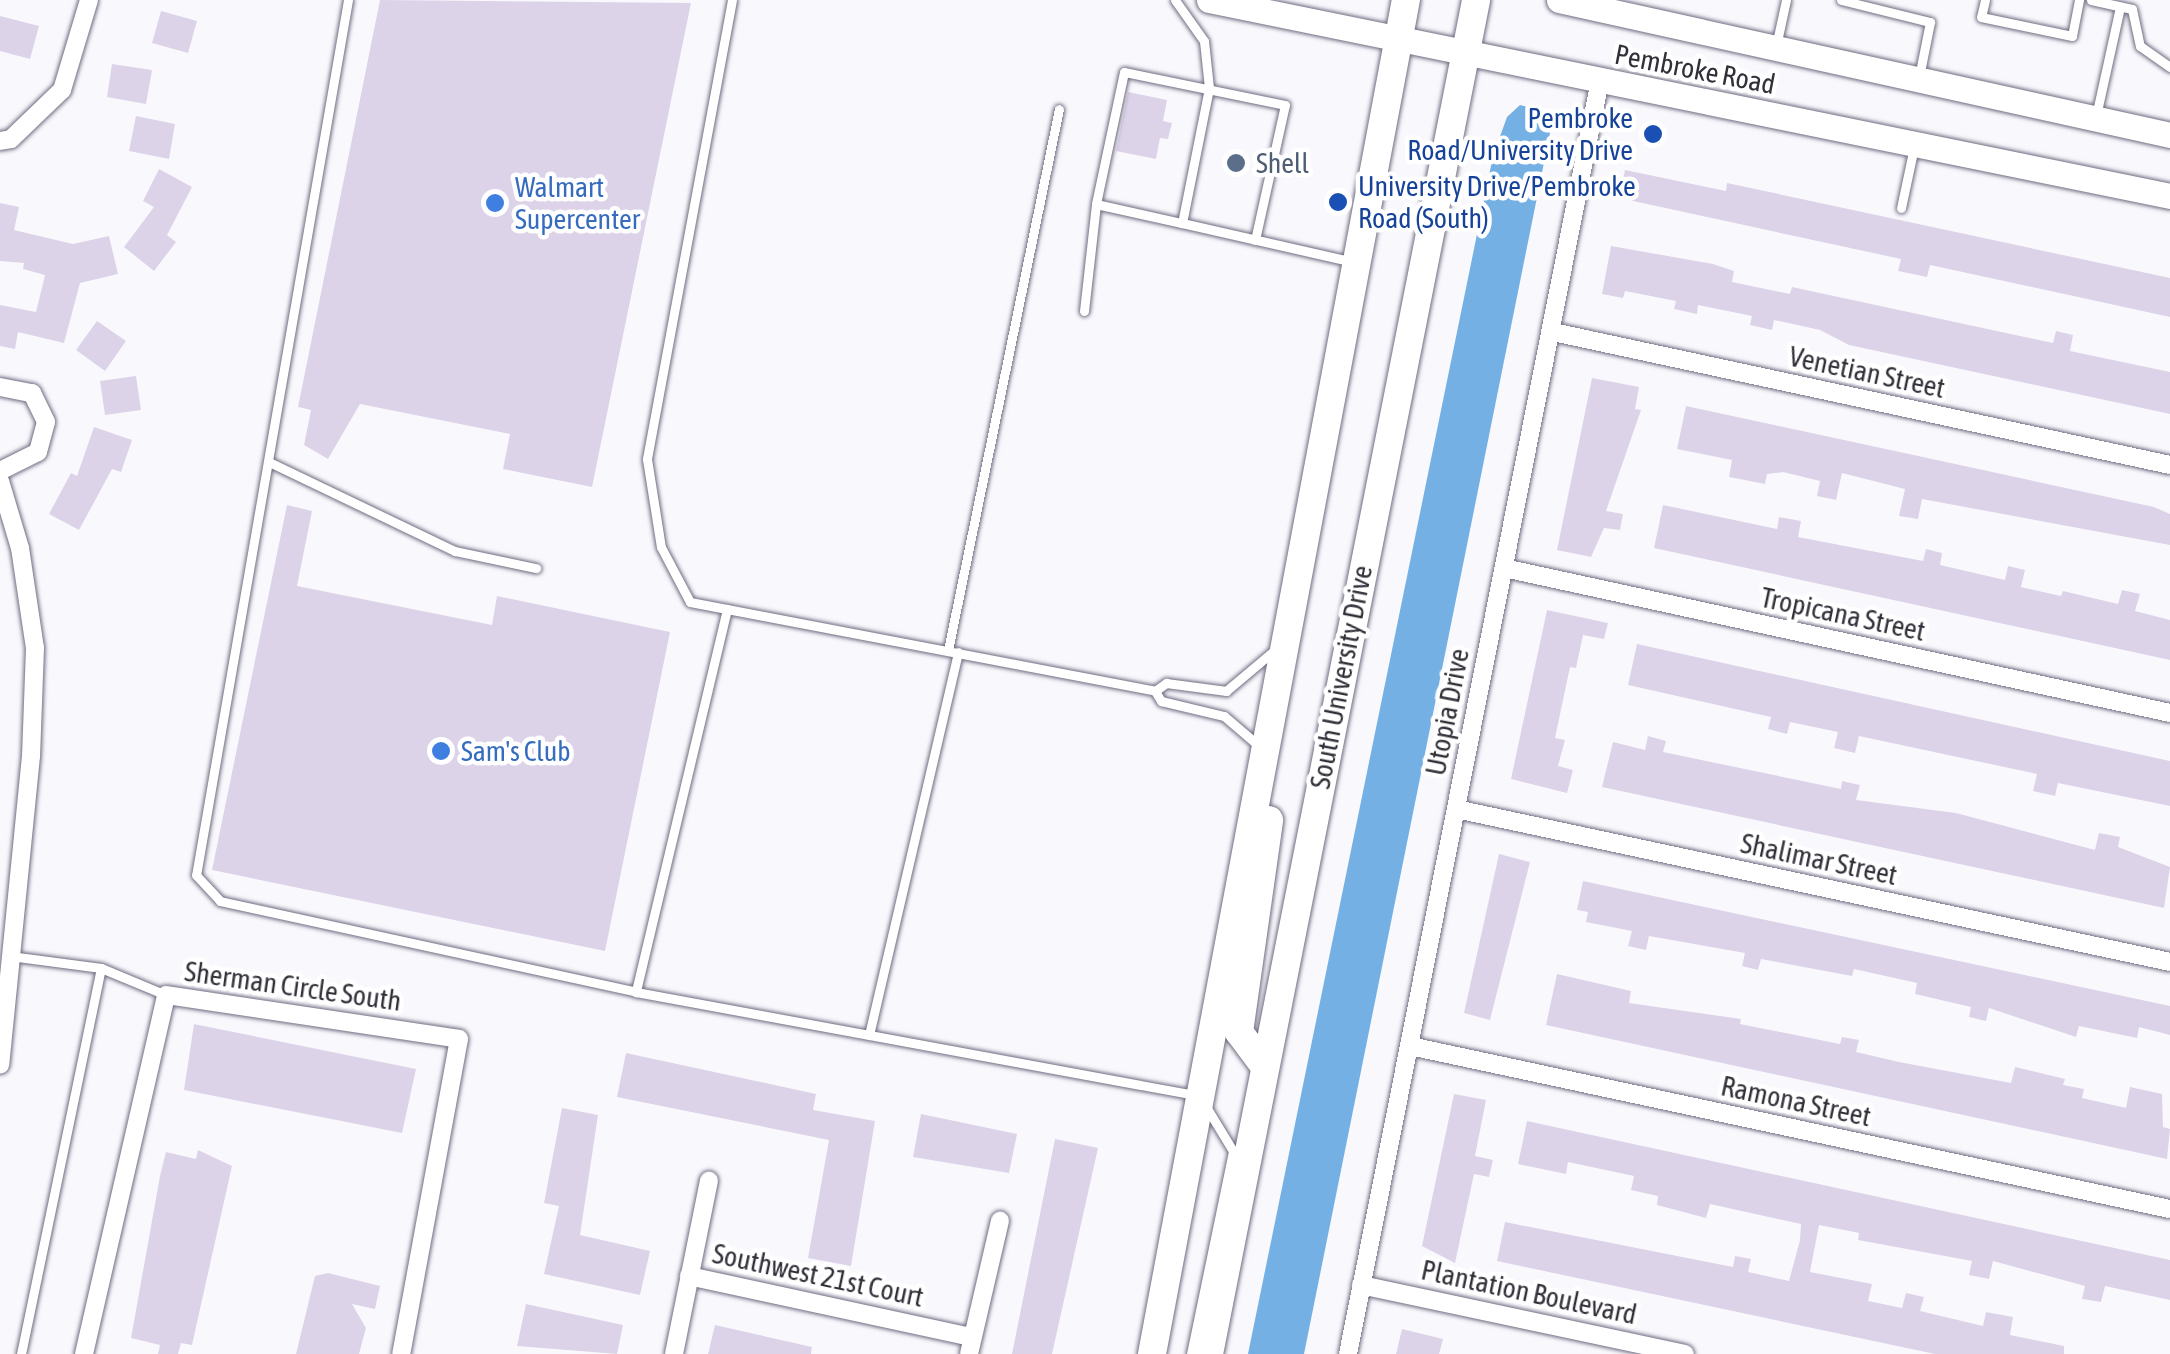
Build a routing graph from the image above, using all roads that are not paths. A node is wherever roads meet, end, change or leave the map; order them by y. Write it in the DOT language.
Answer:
graph roads {
  1 [pos="89,0"];
  2 [pos="348,0"];
  3 [pos="732,0"];
  4 [pos="1176,0"];
  5 [pos="1209,0"];
  6 [pos="1406,0"];
  7 [pos="1476,0"];
  8 [pos="1559,0"];
  9 [pos="1786,0"];
  10 [pos="1841,0"];
  11 [pos="1984,0"];
  12 [pos="2079,0"];
  13 [pos="2091,0"];
  14 [pos="2120,7"];
  15 [pos="1396,37"];
  16 [pos="1776,48"];
  17 [pos="1463,51"];
  18 [pos="2170,67"];
  19 [pos="1600,80"];
  20 [pos="1918,80"];
  21 [pos="1209,88"];
  22 [pos="1060,109"];
  23 [pos="2096,119"];
  24 [pos="2170,135"];
  25 [pos="0,140"];
  26 [pos="1914,144"];
  27 [pos="2170,196"];
  28 [pos="1096,204"];
  29 [pos="1901,208"];
  30 [pos="1182,223"];
  31 [pos="1255,240"];
  32 [pos="1354,262"];
  33 [pos="1084,311"];
  34 [pos="1553,332"];
  35 [pos="0,386"];
  36 [pos="270,462"];
  37 [pos="2170,465"];
  38 [pos="0,471"];
  39 [pos="0,480"];
  40 [pos="536,568"];
  41 [pos="1504,568"];
  42 [pos="728,609"];
  43 [pos="1284,640"];
  44 [pos="952,651"];
  45 [pos="1155,691"];
  46 [pos="1271,710"];
  47 [pos="2170,713"];
  48 [pos="1264,752"];
  49 [pos="1456,809"];
  50 [pos="9,956"];
  51 [pos="2170,962"];
  52 [pos="101,968"];
  53 [pos="636,992"];
  54 [pos="166,995"];
  55 [pos="869,1035"];
  56 [pos="1410,1046"];
  57 [pos="0,1064"];
  58 [pos="1264,1068"];
  59 [pos="1200,1096"];
  60 [pos="709,1180"];
  61 [pos="2170,1209"];
  62 [pos="1000,1221"];
  63 [pos="690,1276"];
  64 [pos="1362,1285"];
  65 [pos="970,1345"];
  66 [pos="21,1354"];
  67 [pos="84,1354"];
  68 [pos="402,1354"];
  69 [pos="674,1354"];
  70 [pos="1152,1354"];
  71 [pos="1191,1354"];
  72 [pos="1208,1354"];
  73 [pos="1348,1354"];
  74 [pos="1685,1354"];
  1 -- 25 [label="street"];
  2 -- 36 [label="lane"];
  3 -- 42 [label="lane"];
  4 -- 21 [label="lane"];
  5 -- 15 [label="main road, Pembroke Road"];
  6 -- 15 [label="main road"];
  7 -- 17 [label="main road, South University Drive"];
  8 -- 16 [label="main road, Pembroke Road"];
  9 -- 16 [label="lane"];
  10 -- 20 [label="lane"];
  11 -- 12 [label="lane"];
  13 -- 14 [label="lane"];
  14 -- 18 [label="lane"];
  14 -- 23 [label="lane"];
  15 -- 17 [label="main road, Pembroke Road"];
  15 -- 32 [label="main road"];
  16 -- 20 [label="main road, Pembroke Road"];
  17 -- 19 [label="main road, Pembroke Road"];
  17 -- 58 [label="main road, South University Drive"];
  19 -- 26 [label="main road, Pembroke Road"];
  19 -- 34 [label="street, Utopia Drive"];
  20 -- 23 [label="main road, Pembroke Road"];
  21 -- 28 [label="lane"];
  21 -- 30 [label="lane"];
  21 -- 31 [label="lane"];
  22 -- 44 [label="lane"];
  23 -- 24 [label="main road, Pembroke Road"];
  26 -- 27 [label="main road, Pembroke Road"];
  26 -- 29 [label="lane"];
  28 -- 30 [label="lane"];
  28 -- 33 [label="lane"];
  30 -- 31 [label="lane"];
  31 -- 32 [label="lane"];
  32 -- 43 [label="main road"];
  34 -- 37 [label="street, Venetian Street"];
  34 -- 41 [label="street, Utopia Drive"];
  35 -- 38 [label="street"];
  36 -- 40 [label="lane"];
  36 -- 53 [label="lane"];
  39 -- 50 [label="street"];
  41 -- 47 [label="street, Tropicana Street"];
  41 -- 49 [label="street, Utopia Drive"];
  42 -- 44 [label="lane"];
  42 -- 53 [label="lane"];
  43 -- 45 [label="lane"];
  43 -- 46 [label="main road"];
  44 -- 45 [label="lane"];
  44 -- 55 [label="lane"];
  45 -- 48 [label="lane"];
  46 -- 48 [label="main road"];
  46 -- 58 [label="main road"];
  48 -- 59 [label="main road"];
  49 -- 51 [label="street, Shalimar Street"];
  49 -- 56 [label="street, Utopia Drive"];
  50 -- 52 [label="lane"];
  50 -- 57 [label="street"];
  52 -- 54 [label="lane"];
  52 -- 66 [label="lane"];
  53 -- 55 [label="lane"];
  54 -- 67 [label="street, Sherman Circle South"];
  54 -- 68 [label="street, Sherman Circle South"];
  55 -- 59 [label="lane"];
  56 -- 61 [label="street, Ramona Street"];
  56 -- 64 [label="street, Utopia Drive"];
  58 -- 72 [label="main road, South University Drive"];
  59 -- 70 [label="main road"];
  59 -- 71 [label="lane"];
  60 -- 63 [label="street, Southwest 21st Court"];
  62 -- 65 [label="street"];
  63 -- 65 [label="street, Southwest 21st Court"];
  63 -- 69 [label="street"];
  64 -- 73 [label="street, Utopia Drive"];
  64 -- 74 [label="street, Plantation Boulevard"];
}
